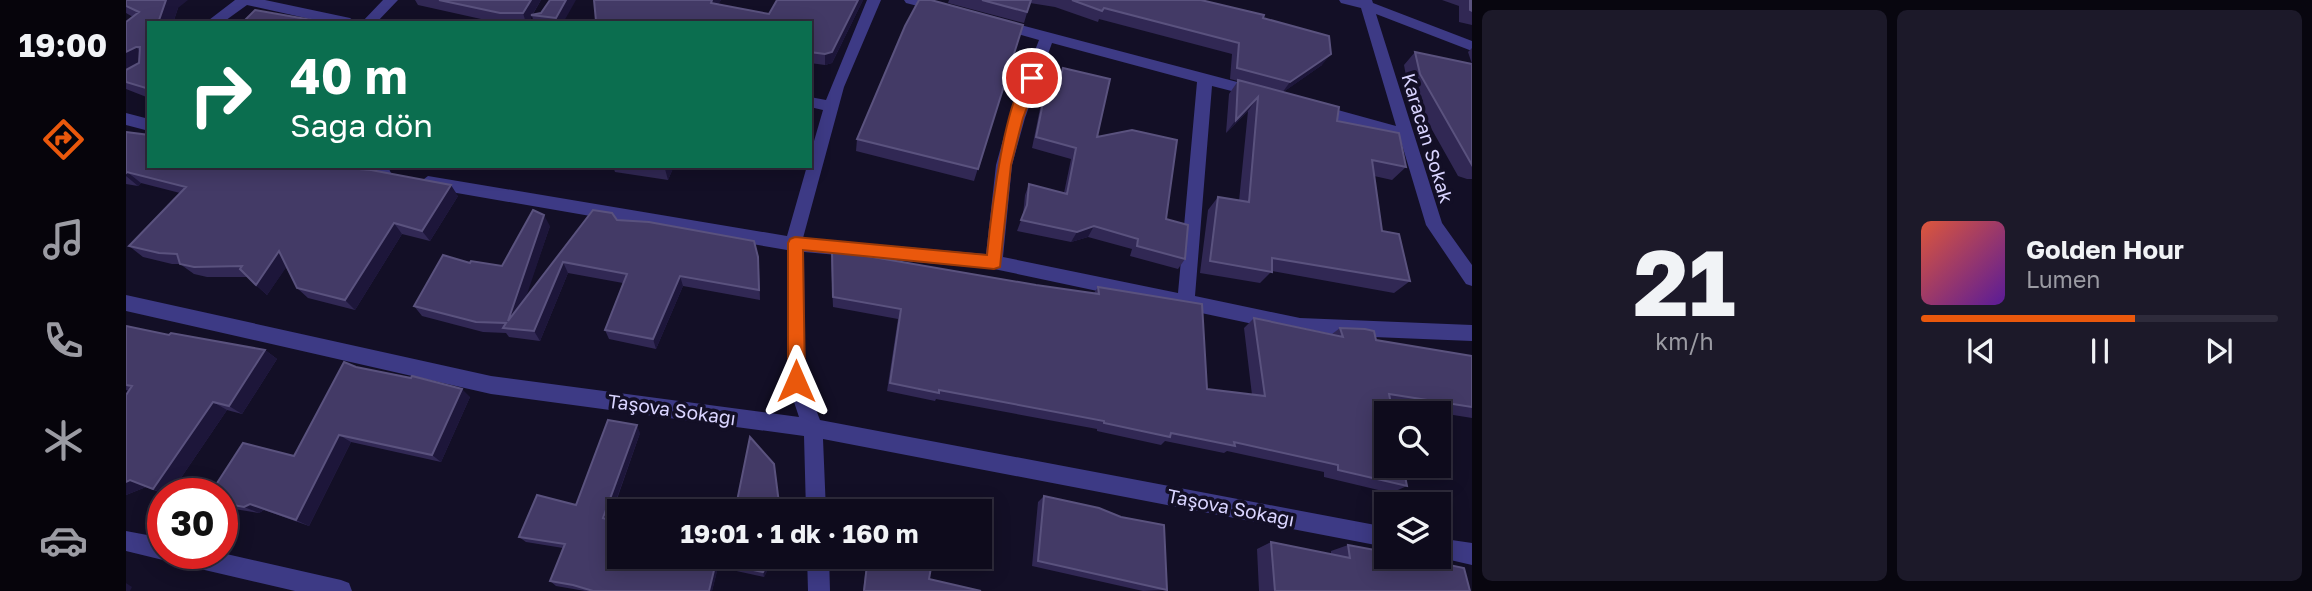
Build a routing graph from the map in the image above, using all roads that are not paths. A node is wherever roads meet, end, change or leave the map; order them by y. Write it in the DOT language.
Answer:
graph roads {
  1 [pos="244,0"];
  2 [pos="391,0"];
  3 [pos="874,0"];
  4 [pos="911,0"];
  5 [pos="1346,0"];
  6 [pos="1368,2"];
  7 [pos="960,14"];
  8 [pos="985,20"];
  9 [pos="215,21"];
  10 [pos="341,21"];
  11 [pos="370,21"];
  12 [pos="1047,38"];
  13 [pos="1472,46"];
  14 [pos="1205,79"];
  15 [pos="1272,97"];
  16 [pos="812,102"];
  17 [pos="1298,104"];
  18 [pos="831,106"];
  19 [pos="126,120"];
  20 [pos="147,125"];
  21 [pos="1405,134"];
  22 [pos="357,168"];
  23 [pos="795,243"];
  24 [pos="994,262"];
  25 [pos="1472,279"];
  26 [pos="1186,301"];
  27 [pos="126,303"];
  28 [pos="1472,333"];
  29 [pos="813,428"];
  30 [pos="816,499"];
  31 [pos="1374,535"];
  32 [pos="126,541"];
  33 [pos="147,546"];
  34 [pos="1451,550"];
  35 [pos="1472,554"];
  36 [pos="238,567"];
  37 [pos="818,569"];
  38 [pos="341,591"];
  39 [pos="819,591"];
  1 -- 9 [label="street"];
  1 -- 10 [label="street"];
  2 -- 11 [label="street"];
  3 -- 18 [label="street"];
  4 -- 7 [label="street"];
  5 -- 6 [label="street"];
  6 -- 13 [label="street"];
  6 -- 21 [label="street, Karacan Sokak"];
  8 -- 12 [label="street"];
  12 -- 14 [label="street"];
  12 -- 24 [label="street"];
  14 -- 15 [label="street"];
  14 -- 26 [label="street"];
  16 -- 18 [label="street"];
  17 -- 21 [label="street"];
  18 -- 23 [label="street"];
  19 -- 20 [label="street"];
  21 -- 25 [label="street, Karacan Sokak"];
  22 -- 23 [label="street"];
  23 -- 24 [label="street"];
  23 -- 29 [label="street"];
  24 -- 26 [label="street"];
  26 -- 28 [label="street"];
  27 -- 29 [label="street, Taşova Sokağı"];
  29 -- 30 [label="street"];
  29 -- 31 [label="street, Taşova Sokağı"];
  32 -- 33 [label="street"];
  34 -- 35 [label="street"];
  36 -- 38 [label="street"];
  37 -- 39 [label="street"];
}
